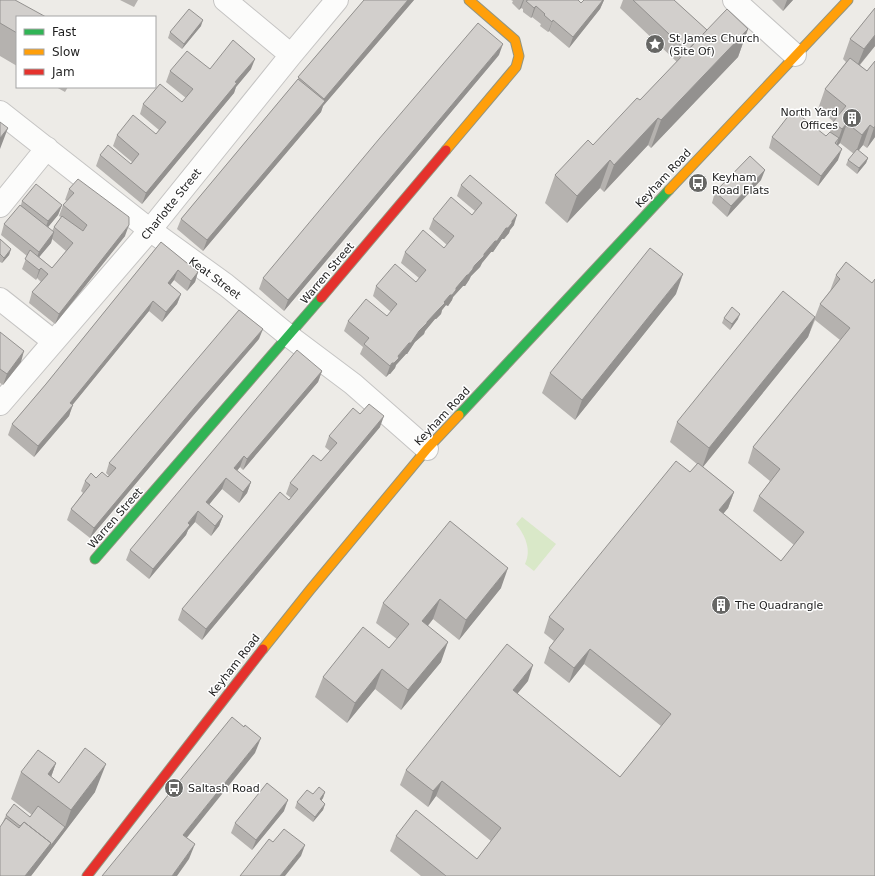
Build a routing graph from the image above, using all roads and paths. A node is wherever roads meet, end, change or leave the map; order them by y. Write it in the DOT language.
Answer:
graph roads {
  1 [pos="225,0"];
  2 [pos="337,0"];
  3 [pos="469,0"];
  4 [pos="734,0"];
  5 [pos="848,0"];
  6 [pos="291,55"];
  7 [pos="795,55"];
  8 [pos="0,112"];
  9 [pos="47,148"];
  10 [pos="0,206"];
  11 [pos="150,230"];
  12 [pos="0,299"];
  13 [pos="289,336"];
  14 [pos="53,341"];
  15 [pos="0,404"];
  16 [pos="427,449"];
  17 [pos="95,559"];
  18 [pos="87,876"];
  1 -- 6 [label="street"];
  2 -- 6 [label="street, Charlotte Street"];
  3 -- 13 [label="main road, Warren Street"];
  4 -- 7 [label="street"];
  5 -- 7 [label="main road, Keyham Road"];
  6 -- 11 [label="street, Charlotte Street"];
  7 -- 16 [label="main road, Keyham Road"];
  8 -- 9 [label="street, Keat Street"];
  9 -- 10 [label="street"];
  9 -- 11 [label="street, Keat Street"];
  11 -- 13 [label="street, Keat Street"];
  11 -- 14 [label="street, Charlotte Street"];
  12 -- 14 [label="street"];
  13 -- 16 [label="street, Keat Street"];
  13 -- 17 [label="main road, Warren Street"];
  14 -- 15 [label="street, Charlotte Street"];
  16 -- 18 [label="main road, Keyham Road"];
}
